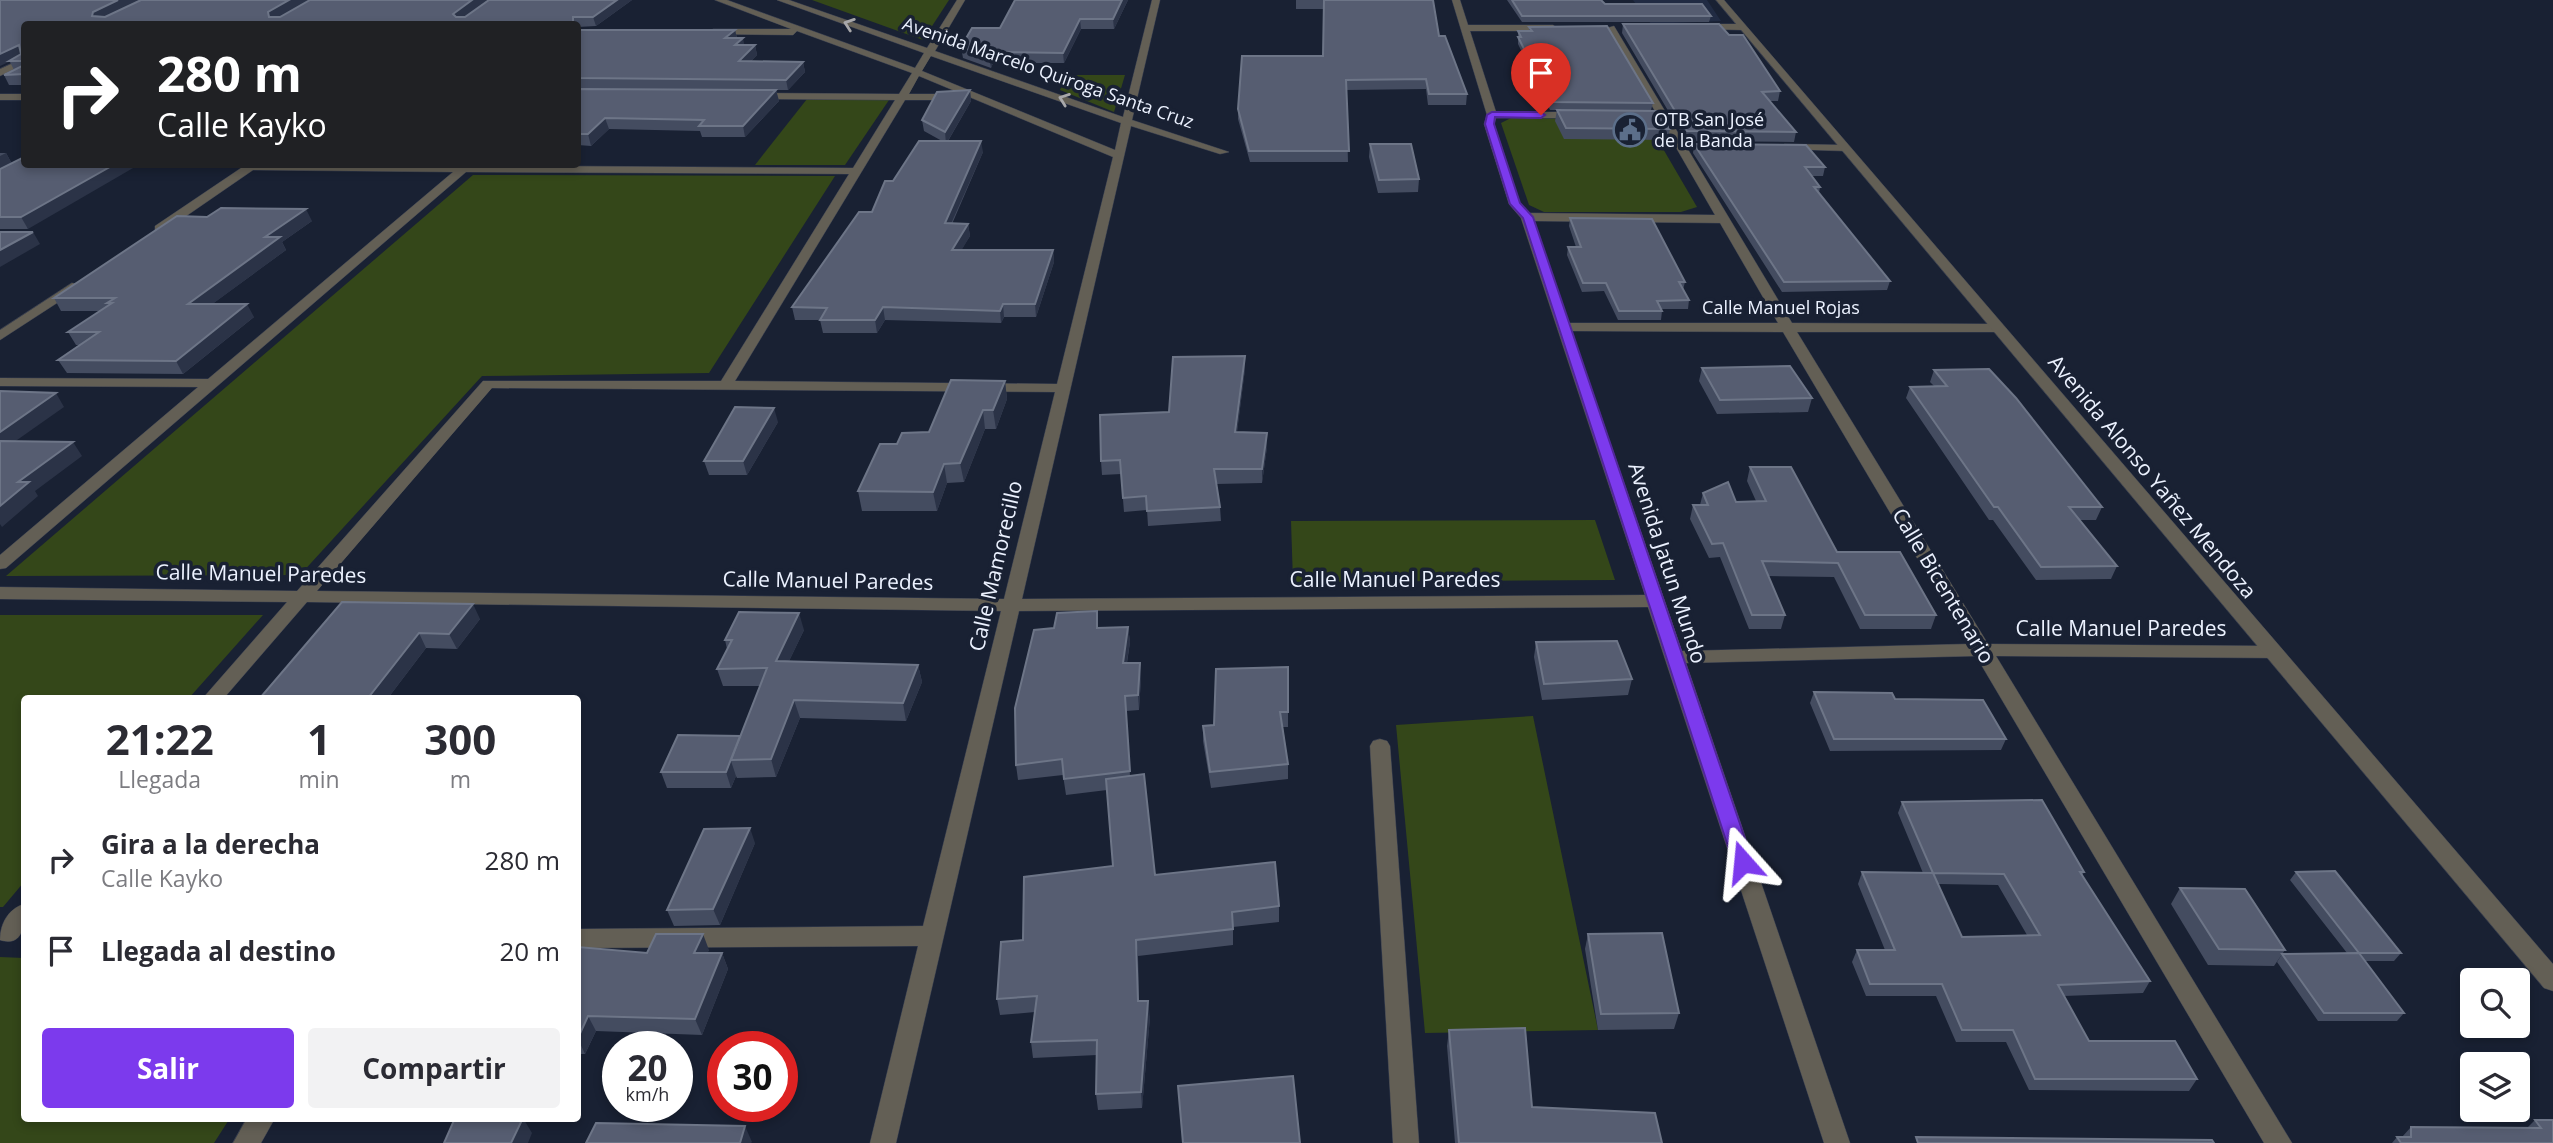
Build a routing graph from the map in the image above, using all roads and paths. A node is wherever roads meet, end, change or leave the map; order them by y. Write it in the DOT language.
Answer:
graph roads {
  1 [pos="719,0"];
  2 [pos="780,0"];
  3 [pos="961,0"];
  4 [pos="1156,0"];
  5 [pos="1456,0"];
  6 [pos="1720,0"];
  7 [pos="1690,27"];
  8 [pos="1742,27"];
  9 [pos="1465,28"];
  10 [pos="1558,28"];
  11 [pos="1598,28"];
  12 [pos="1611,28"];
  13 [pos="1624,28"];
  14 [pos="697,32"];
  15 [pos="804,32"];
  16 [pos="929,52"];
  17 [pos="21,62"];
  18 [pos="917,72"];
  19 [pos="0,73"];
  20 [pos="740,96"];
  21 [pos="0,97"];
  22 [pos="21,97"];
  23 [pos="902,97"];
  24 [pos="971,97"];
  25 [pos="1492,115"];
  26 [pos="1597,116"];
  27 [pos="1650,116"];
  28 [pos="1663,116"];
  29 [pos="1128,122"];
  30 [pos="1681,147"];
  31 [pos="1695,147"];
  32 [pos="1776,147"];
  33 [pos="1845,148"];
  34 [pos="1224,152"];
  35 [pos="1121,156"];
  36 [pos="250,168"];
  37 [pos="464,168"];
  38 [pos="857,171"];
  39 [pos="1528,217"];
  40 [pos="1723,219"];
  41 [pos="149,236"];
  42 [pos="80,282"];
  43 [pos="1564,327"];
  44 [pos="1787,327"];
  45 [pos="1998,328"];
  46 [pos="0,335"];
  47 [pos="0,382"];
  48 [pos="211,383"];
  49 [pos="726,385"];
  50 [pos="1061,388"];
  51 [pos="0,564"];
  52 [pos="0,593"];
  53 [pos="301,597"];
  54 [pos="1656,601"];
  55 [pos="1009,606"];
  56 [pos="1982,650"];
  57 [pos="2274,653"];
  58 [pos="1674,657"];
  59 [pos="216,695"];
  60 [pos="1380,746"];
  61 [pos="21,918"];
  62 [pos="11,933"];
  63 [pos="932,936"];
  64 [pos="581,939"];
  65 [pos="2553,981"];
  66 [pos="259,1122"];
  67 [pos="246,1143"];
  68 [pos="883,1143"];
  69 [pos="1406,1143"];
  70 [pos="1837,1143"];
  71 [pos="2279,1143"];
  1 -- 15 [label="street, Avenida Marcelo Quiroga Santa Cruz"];
  16 -- 2 [label="street, Avenida Marcelo Quiroga Santa Cruz, one-way"];
  3 -- 16 [label="street"];
  4 -- 29 [label="street, Calle Mamorecillo"];
  5 -- 9 [label="street, Avenida Jatun Mundo"];
  6 -- 8 [label="street, Avenida Alonso Yañez Mendoza"];
  7 -- 8 [label="street"];
  8 -- 33 [label="street, Avenida Alonso Yañez Mendoza"];
  9 -- 10 [label="street"];
  9 -- 25 [label="street, Avenida Jatun Mundo"];
  11 -- 12 [label="street"];
  12 -- 13 [label="street"];
  12 -- 28 [label="street, Calle Bicentenario"];
  14 -- 15 [label="street"];
  15 -- 18 [label="street, Avenida Marcelo Quiroga Santa Cruz"];
  16 -- 18 [label="street"];
  29 -- 16 [label="street, Avenida Marcelo Quiroga Santa Cruz, one-way"];
  17 -- 19 [label="street"];
  18 -- 23 [label="street"];
  18 -- 24 [label="street, Avenida Marcelo Quiroga Santa Cruz"];
  20 -- 23 [label="street"];
  21 -- 22 [label="street"];
  23 -- 24 [label="street"];
  23 -- 38 [label="street"];
  24 -- 35 [label="street, Avenida Marcelo Quiroga Santa Cruz"];
  25 -- 26 [label="street"];
  25 -- 39 [label="street, Avenida Jatun Mundo"];
  27 -- 28 [label="street"];
  28 -- 30 [label="street, Calle Bicentenario"];
  29 -- 34 [label="street, Avenida Marcelo Quiroga Santa Cruz"];
  29 -- 35 [label="street, Calle Mamorecillo"];
  30 -- 31 [label="street"];
  30 -- 40 [label="street, Calle Bicentenario"];
  32 -- 33 [label="street"];
  33 -- 45 [label="street, Avenida Alonso Yañez Mendoza"];
  35 -- 50 [label="street, Calle Mamorecillo"];
  36 -- 41 [label="street"];
  37 -- 38 [label="street"];
  37 -- 48 [label="street"];
  38 -- 49 [label="street"];
  39 -- 40 [label="street"];
  39 -- 43 [label="street, Avenida Jatun Mundo"];
  40 -- 44 [label="street, Calle Bicentenario"];
  42 -- 46 [label="street"];
  43 -- 44 [label="street, Calle Manuel Rojas"];
  43 -- 54 [label="street, Avenida Jatun Mundo"];
  44 -- 45 [label="street, Calle Manuel Rojas"];
  44 -- 56 [label="street, Calle Bicentenario"];
  45 -- 57 [label="street, Avenida Alonso Yañez Mendoza"];
  47 -- 48 [label="street"];
  48 -- 51 [label="street"];
  49 -- 50 [label="street"];
  49 -- 53 [label="street"];
  50 -- 55 [label="street, Calle Mamorecillo"];
  52 -- 53 [label="street, Calle Manuel Paredes"];
  53 -- 55 [label="street, Calle Manuel Paredes"];
  53 -- 59 [label="street"];
  54 -- 55 [label="street, Calle Manuel Paredes"];
  54 -- 58 [label="street, Avenida Jatun Mundo"];
  55 -- 63 [label="street, Calle Mamorecillo"];
  56 -- 57 [label="street, Calle Manuel Paredes"];
  56 -- 58 [label="street, Calle Manuel Paredes"];
  56 -- 71 [label="street, Calle Bicentenario"];
  57 -- 65 [label="street, Avenida Alonso Yañez Mendoza"];
  58 -- 70 [label="street, Avenida Jatun Mundo"];
  60 -- 69 [label="street"];
  61 -- 62 [label="street"];
  63 -- 64 [label="street"];
  63 -- 68 [label="street, Calle Mamorecillo"];
  66 -- 67 [label="street"];
}
